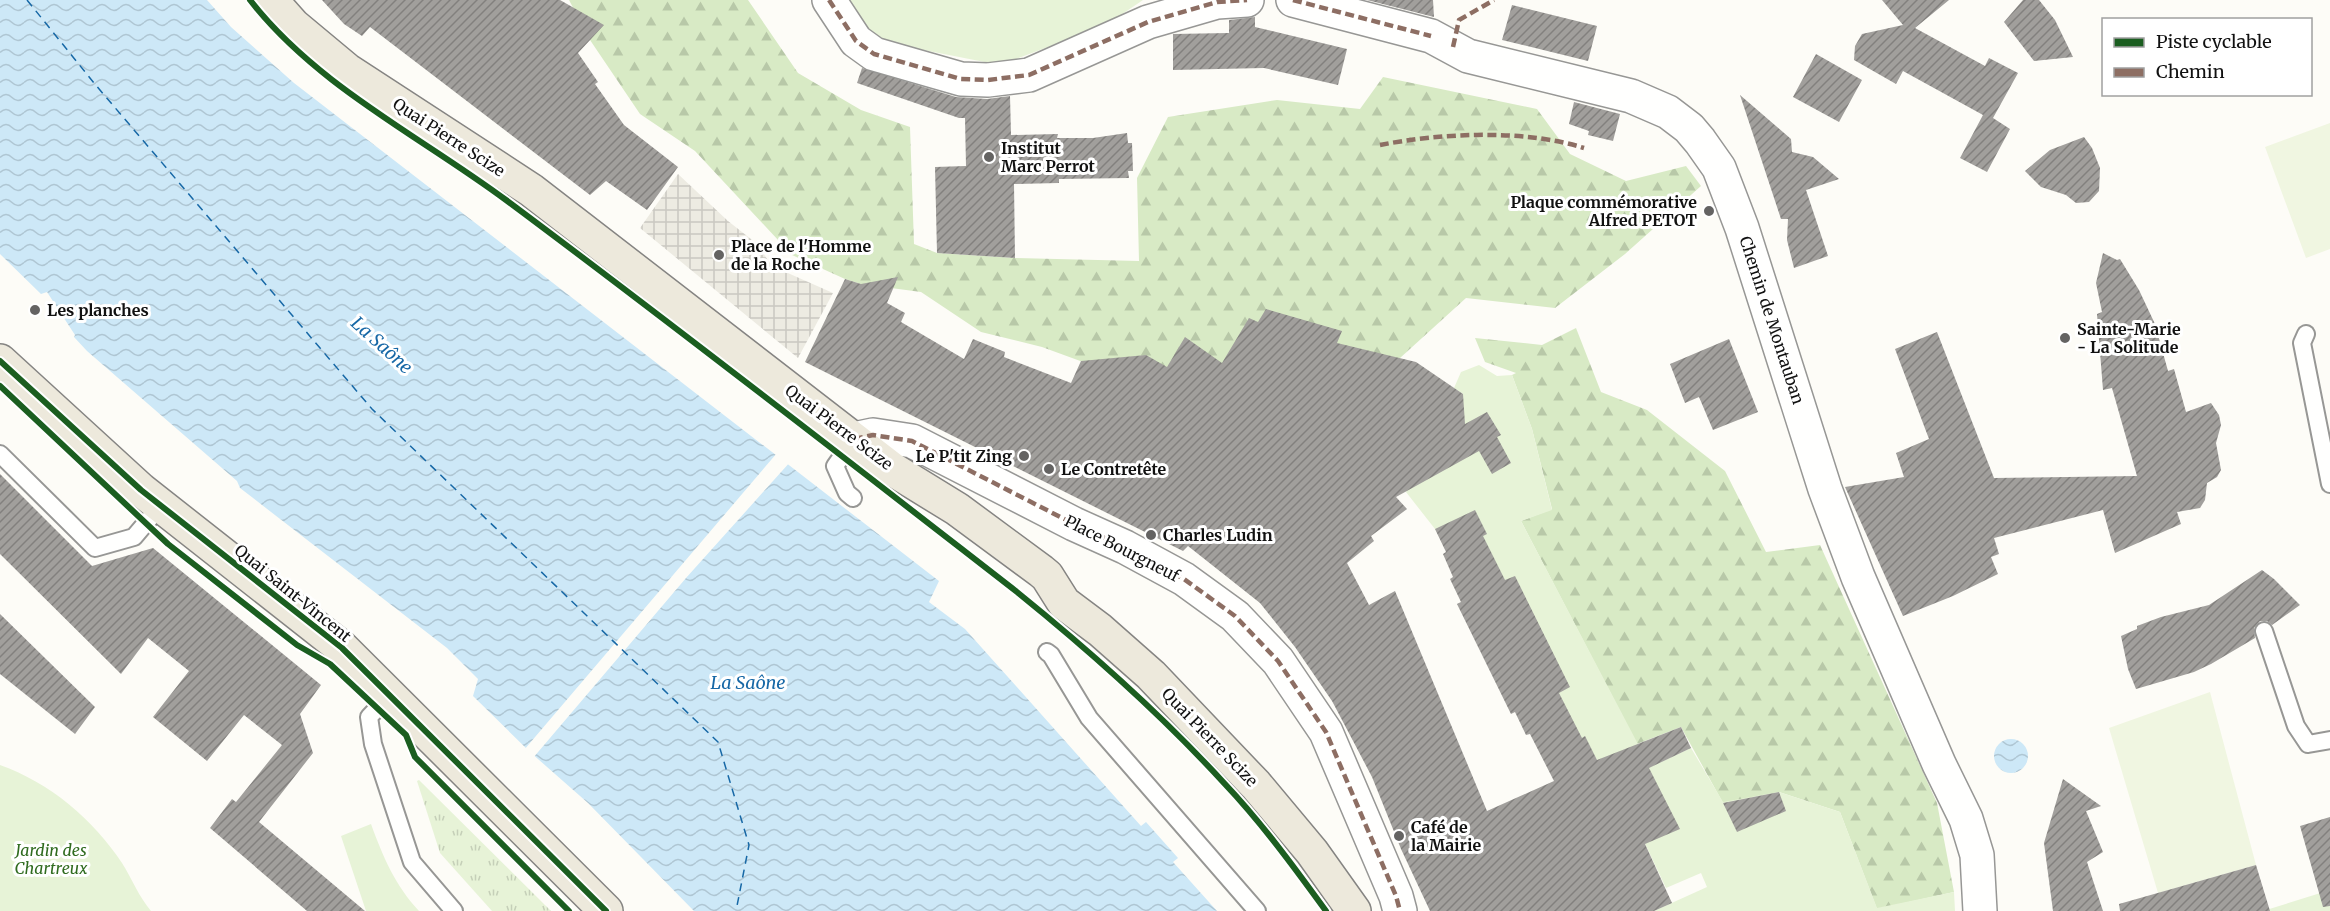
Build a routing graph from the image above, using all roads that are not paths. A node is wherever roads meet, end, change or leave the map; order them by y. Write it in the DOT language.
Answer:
graph roads {
  1 [pos="271,0"];
  2 [pos="829,0"];
  3 [pos="1247,0"];
  4 [pos="1293,0"];
  5 [pos="2306,334"];
  6 [pos="0,361"];
  7 [pos="854,439"];
  8 [pos="0,454"];
  9 [pos="2330,484"];
  10 [pos="853,498"];
  11 [pos="161,505"];
  12 [pos="2264,631"];
  13 [pos="1047,652"];
  14 [pos="390,695"];
  15 [pos="2330,740"];
  16 [pos="454,911"];
  17 [pos="606,911"];
  18 [pos="1257,911"];
  19 [pos="1354,911"];
  20 [pos="1400,911"];
  21 [pos="1980,911"];
  1 -- 7 [label="main road, Quai Pierre Scize"];
  2 -- 3 [label="street"];
  4 -- 21 [label="street, Chemin de Montauban"];
  5 -- 9 [label="lane"];
  6 -- 11 [label="main road, Quai Saint-Vincent"];
  7 -- 10 [label="lane"];
  7 -- 19 [label="main road, Quai Pierre Scize"];
  7 -- 20 [label="street, Place Bourgneuf"];
  8 -- 11 [label="lane"];
  11 -- 14 [label="main road, Quai Saint-Vincent"];
  12 -- 15 [label="lane"];
  13 -- 18 [label="lane"];
  14 -- 16 [label="lane"];
  14 -- 17 [label="main road, Quai Saint-Vincent"];
}
